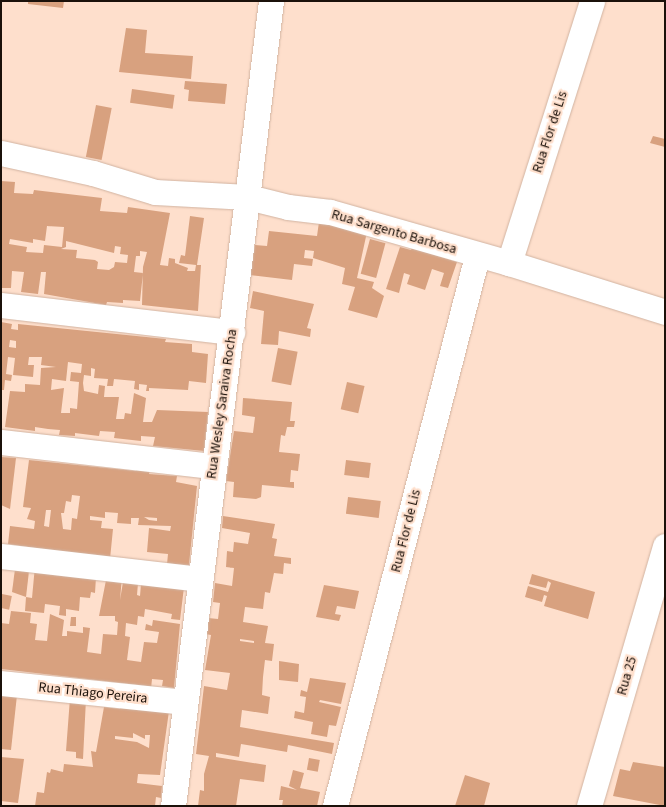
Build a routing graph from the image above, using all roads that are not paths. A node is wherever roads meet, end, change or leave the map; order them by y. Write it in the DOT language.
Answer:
graph roads {
  1 [pos="271,1"];
  2 [pos="592,1"];
  3 [pos="1,153"];
  4 [pos="248,196"];
  5 [pos="477,256"];
  6 [pos="509,263"];
  7 [pos="1,305"];
  8 [pos="665,312"];
  9 [pos="232,332"];
  10 [pos="1,442"];
  11 [pos="213,466"];
  12 [pos="665,546"];
  13 [pos="1,556"];
  14 [pos="200,579"];
  15 [pos="1,683"];
  16 [pos="185,702"];
  17 [pos="173,806"];
  18 [pos="334,806"];
  19 [pos="589,806"];
  1 -- 4 [label="street, Rua Wesley Saraiva Rocha"];
  2 -- 6 [label="street, Rua Flor de Lis"];
  3 -- 4 [label="street, Rua Sargento Barbosa"];
  4 -- 5 [label="street, Rua Sargento Barbosa"];
  4 -- 9 [label="street, Rua Wesley Saraiva Rocha"];
  5 -- 6 [label="street, Rua Sargento Barbosa"];
  5 -- 18 [label="street, Rua Flor de Lis"];
  6 -- 8 [label="street, Rua Sargento Barbosa"];
  7 -- 9 [label="street"];
  9 -- 11 [label="street, Rua Wesley Saraiva Rocha"];
  10 -- 11 [label="street"];
  11 -- 14 [label="street, Rua Wesley Saraiva Rocha"];
  12 -- 19 [label="street, Rua 25"];
  13 -- 14 [label="street"];
  14 -- 16 [label="street, Rua Wesley Saraiva Rocha"];
  15 -- 16 [label="street, Rua Thiago Pereira"];
  16 -- 17 [label="street, Rua Wesley Saraiva Rocha"];
}
